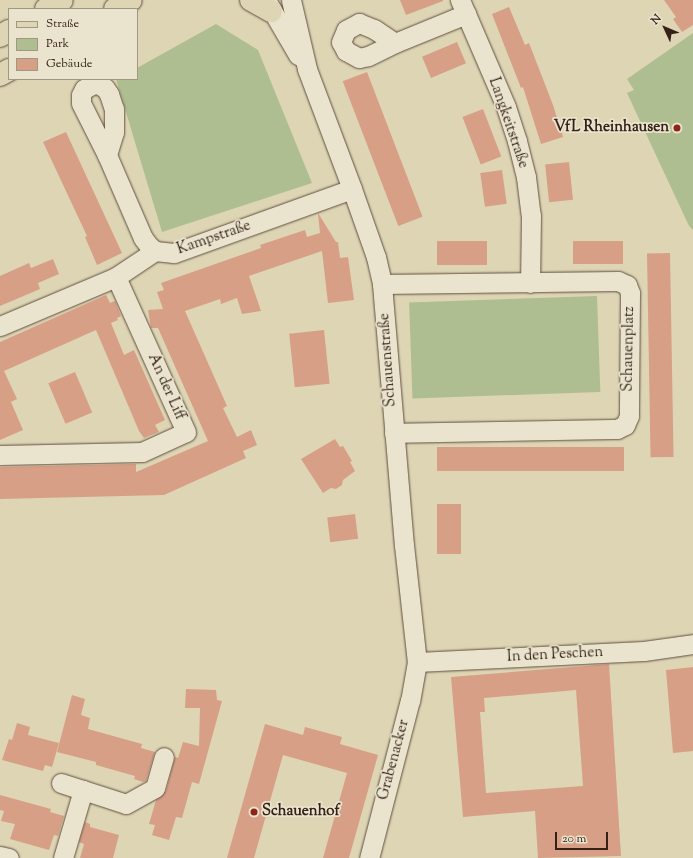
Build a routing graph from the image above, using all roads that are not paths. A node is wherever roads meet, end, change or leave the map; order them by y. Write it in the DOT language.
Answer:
graph roads {
  1 [pos="62,0"];
  2 [pos="131,0"];
  3 [pos="251,0"];
  4 [pos="291,0"];
  5 [pos="269,6"];
  6 [pos="463,7"];
  7 [pos="48,8"];
  8 [pos="117,8"];
  9 [pos="395,43"];
  10 [pos="307,69"];
  11 [pos="107,155"];
  12 [pos="352,189"];
  13 [pos="156,251"];
  14 [pos="116,277"];
  15 [pos="530,283"];
  16 [pos="382,284"];
  17 [pos="0,326"];
  18 [pos="394,433"];
  19 [pos="0,455"];
  20 [pos="693,644"];
  21 [pos="417,662"];
  22 [pos="164,757"];
  23 [pos="60,783"];
  24 [pos="83,790"];
  25 [pos="0,856"];
  26 [pos="9,858"];
  27 [pos="63,858"];
  28 [pos="369,858"];
  1 -- 7 [label="main road"];
  2 -- 8 [label="main road"];
  3 -- 5 [label="main road"];
  4 -- 10 [label="street, Schauenstraße"];
  5 -- 10 [label="street, Schauenstraße"];
  6 -- 9 [label="street, Langkeitstraße"];
  6 -- 15 [label="street, Langkeitstraße"];
  10 -- 12 [label="street, Schauenstraße"];
  11 -- 13 [label="street, Kampstraße"];
  12 -- 13 [label="street, Kampstraße"];
  12 -- 16 [label="street, Schauenstraße"];
  13 -- 14 [label="street"];
  14 -- 17 [label="street"];
  14 -- 19 [label="street, An der Liff"];
  15 -- 16 [label="street, Schauenplatz"];
  15 -- 18 [label="street, Schauenplatz"];
  16 -- 18 [label="street, Schauenstraße"];
  18 -- 21 [label="street, Schauenstraße"];
  20 -- 21 [label="street, In den Peschen"];
  21 -- 28 [label="street, Grabenacker"];
  22 -- 24 [label="street"];
  23 -- 24 [label="street"];
  24 -- 27 [label="street"];
  25 -- 26 [label="street"];
}
